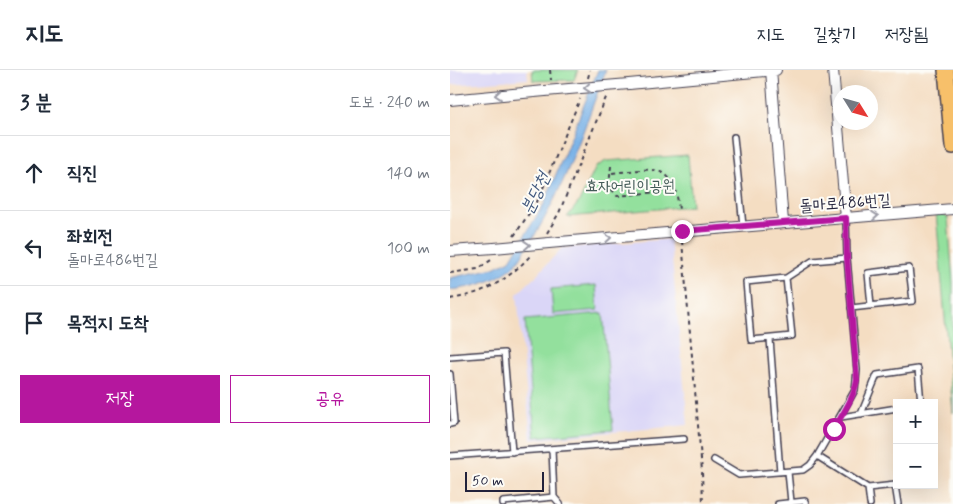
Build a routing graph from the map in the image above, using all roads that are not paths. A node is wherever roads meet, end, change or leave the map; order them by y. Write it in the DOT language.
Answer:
graph roads {
  1 [pos="771,70"];
  2 [pos="776,70"];
  3 [pos="832,70"];
  4 [pos="946,70"];
  5 [pos="450,100"];
  6 [pos="734,137"];
  7 [pos="953,146"];
  8 [pos="953,209"];
  9 [pos="846,218"];
  10 [pos="783,222"];
  11 [pos="742,226"];
  12 [pos="450,251"];
  13 [pos="847,258"];
  14 [pos="786,278"];
  15 [pos="871,306"];
  16 [pos="852,308"];
  17 [pos="770,339"];
  18 [pos="450,357"];
  19 [pos="450,374"];
  20 [pos="921,399"];
  21 [pos="893,409"];
  22 [pos="861,414"];
  23 [pos="841,417"];
  24 [pos="450,424"];
  25 [pos="684,438"];
  26 [pos="552,449"];
  27 [pos="512,452"];
  28 [pos="450,456"];
  29 [pos="817,456"];
  30 [pos="714,460"];
  31 [pos="780,472"];
  32 [pos="788,472"];
  33 [pos="868,488"];
  34 [pos="554,498"];
  35 [pos="791,502"];
  36 [pos="503,504"];
  37 [pos="560,504"];
  38 [pos="778,504"];
  39 [pos="806,504"];
  40 [pos="870,504"];
  41 [pos="898,504"];
  1 -- 2 [label="street"];
  1 -- 5 [label="street, one-way, bridge"];
  1 -- 10 [label="street"];
  3 -- 9 [label="street"];
  4 -- 7 [label="main road"];
  6 -- 11 [label="lane"];
  9 -- 8 [label="street, 돌마로486번길, one-way"];
  9 -- 10 [label="street, 돌마로486번길"];
  9 -- 13 [label="lane"];
  10 -- 11 [label="street, 돌마로486번길"];
  12 -- 11 [label="street, 돌마로486번길, one-way, bridge"];
  13 -- 14 [label="lane"];
  13 -- 16 [label="lane"];
  14 -- 17 [label="lane"];
  14 -- 17 [label="lane"];
  15 -- 15 [label="lane"];
  15 -- 16 [label="lane"];
  16 -- 23 [label="lane"];
  17 -- 31 [label="lane"];
  18 -- 27 [label="lane"];
  19 -- 24 [label="lane"];
  20 -- 22 [label="lane"];
  21 -- 22 [label="lane"];
  22 -- 23 [label="lane"];
  23 -- 29 [label="lane"];
  25 -- 26 [label="lane"];
  26 -- 27 [label="lane"];
  26 -- 34 [label="lane"];
  27 -- 28 [label="lane"];
  29 -- 32 [label="lane"];
  29 -- 33 [label="lane"];
  30 -- 31 [label="lane"];
  31 -- 32 [label="lane"];
  32 -- 35 [label="lane"];
  33 -- 40 [label="lane"];
  33 -- 41 [label="lane"];
  34 -- 36 [label="lane"];
  34 -- 37 [label="lane"];
  35 -- 38 [label="lane"];
  35 -- 39 [label="lane"];
}
